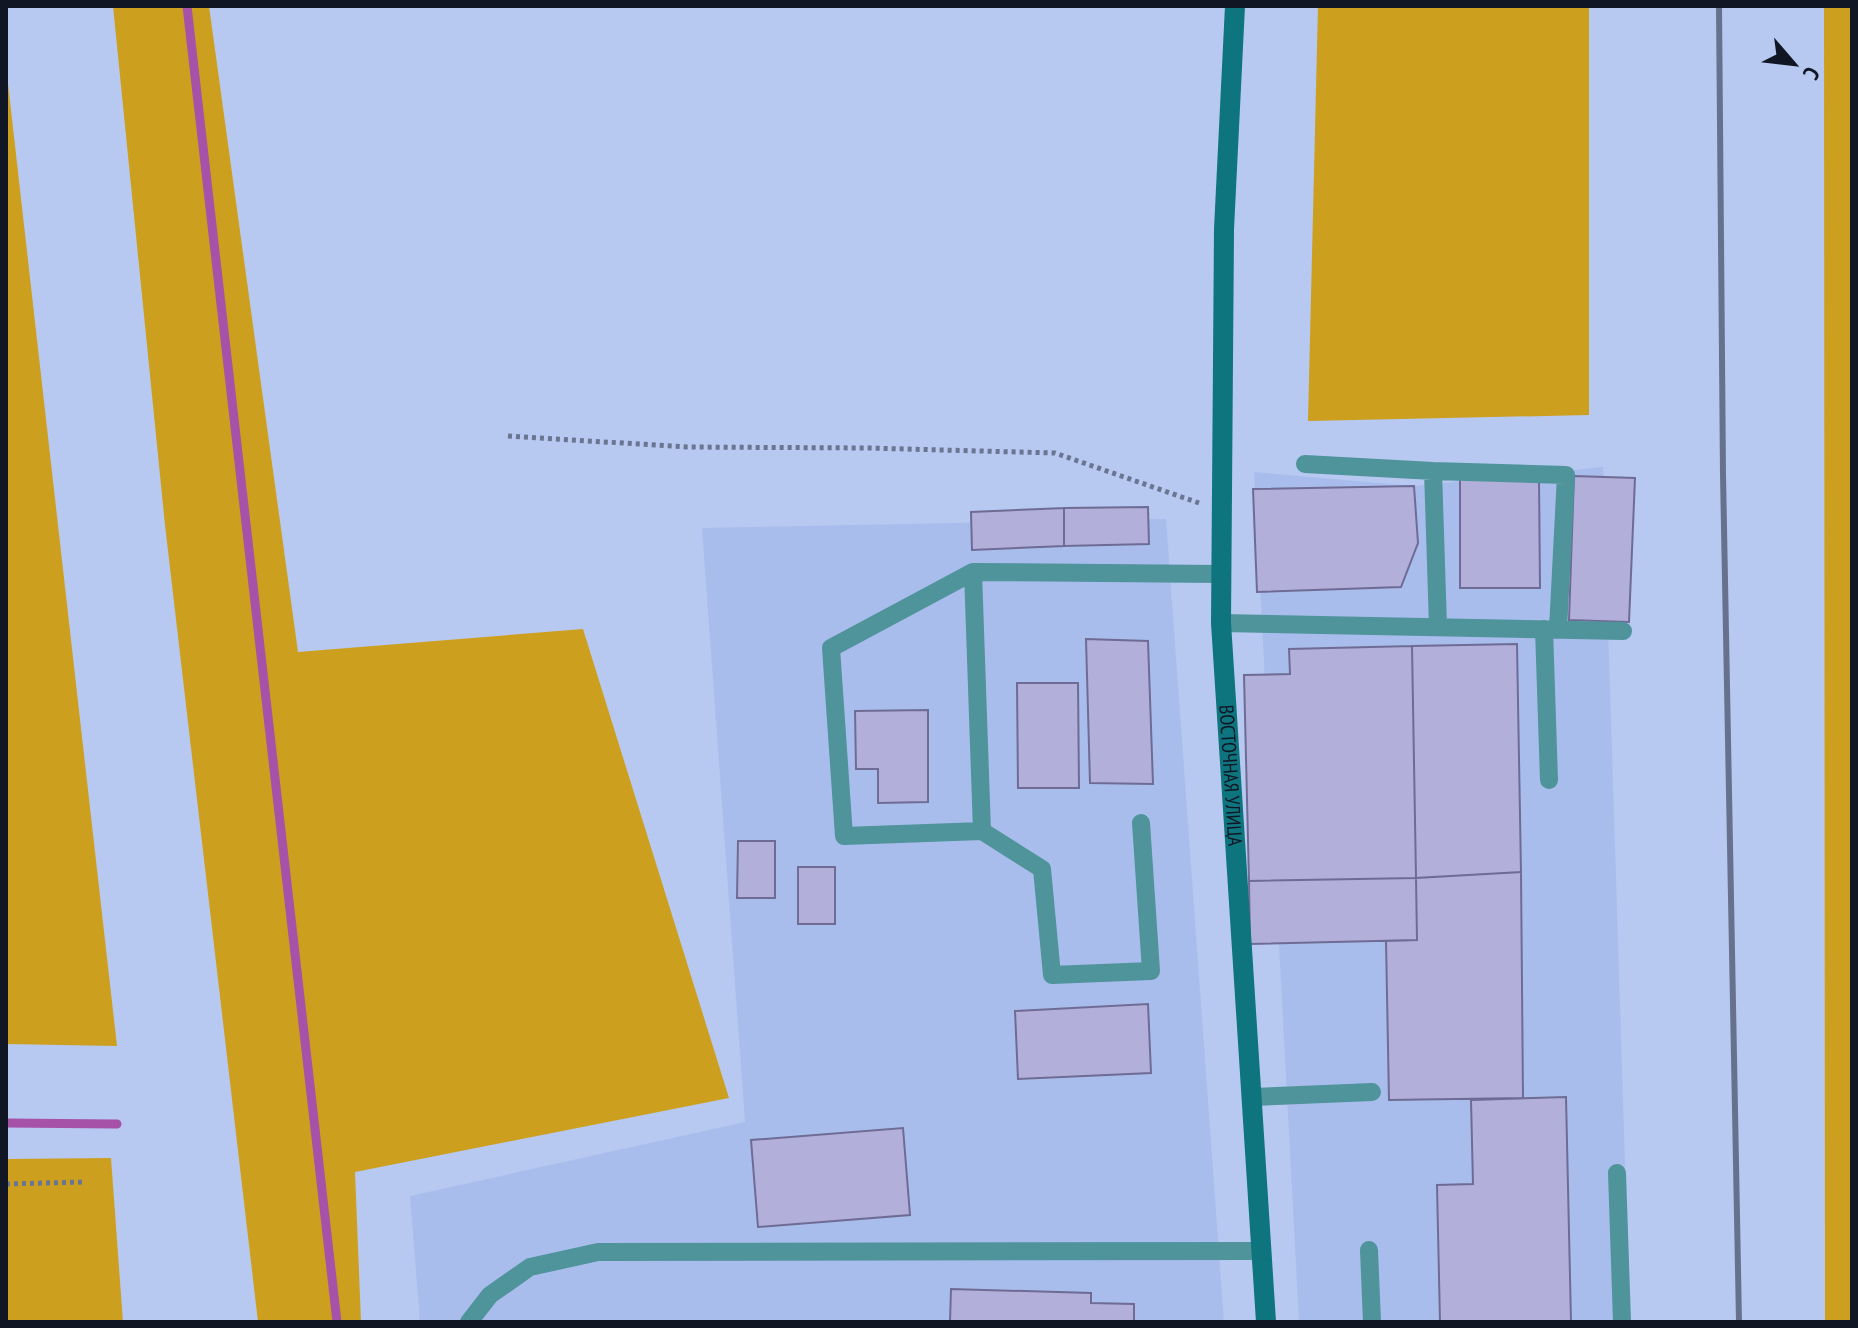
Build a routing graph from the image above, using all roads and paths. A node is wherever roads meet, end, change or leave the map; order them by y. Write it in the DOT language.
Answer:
graph roads {
  1 [pos="1235,6"];
  2 [pos="508,436"];
  3 [pos="1305,464"];
  4 [pos="1433,471"];
  5 [pos="1222,511"];
  6 [pos="973,572"];
  7 [pos="1221,574"];
  8 [pos="1221,623"];
  9 [pos="1438,626"];
  10 [pos="1551,629"];
  11 [pos="1623,631"];
  12 [pos="1549,780"];
  13 [pos="1141,823"];
  14 [pos="982,831"];
  15 [pos="1372,1092"];
  16 [pos="1252,1097"];
  17 [pos="1617,1173"];
  18 [pos="84,1182"];
  19 [pos="6,1184"];
  20 [pos="1369,1250"];
  21 [pos="1262,1251"];
  22 [pos="469,1322"];
  23 [pos="1266,1322"];
  24 [pos="1372,1322"];
  25 [pos="1622,1322"];
  1 -- 5 [label="street, ВОСТОЧНАЯ УЛИЦА"];
  2 -- 5 [label="path"];
  3 -- 4 [label="lane"];
  4 -- 9 [label="lane"];
  4 -- 10 [label="lane"];
  5 -- 7 [label="street, ВОСТОЧНАЯ УЛИЦА"];
  6 -- 7 [label="lane"];
  6 -- 14 [label="lane"];
  6 -- 14 [label="lane"];
  7 -- 8 [label="street, ВОСТОЧНАЯ УЛИЦА"];
  8 -- 9 [label="lane"];
  8 -- 16 [label="street, ВОСТОЧНАЯ УЛИЦА"];
  9 -- 10 [label="lane"];
  10 -- 11 [label="lane"];
  10 -- 12 [label="lane"];
  13 -- 14 [label="lane"];
  15 -- 16 [label="lane"];
  16 -- 21 [label="street, ВОСТОЧНАЯ УЛИЦА"];
  17 -- 25 [label="lane"];
  18 -- 19 [label="path"];
  20 -- 24 [label="lane"];
  21 -- 22 [label="lane"];
  21 -- 23 [label="street, ВОСТОЧНАЯ УЛИЦА"];
}
